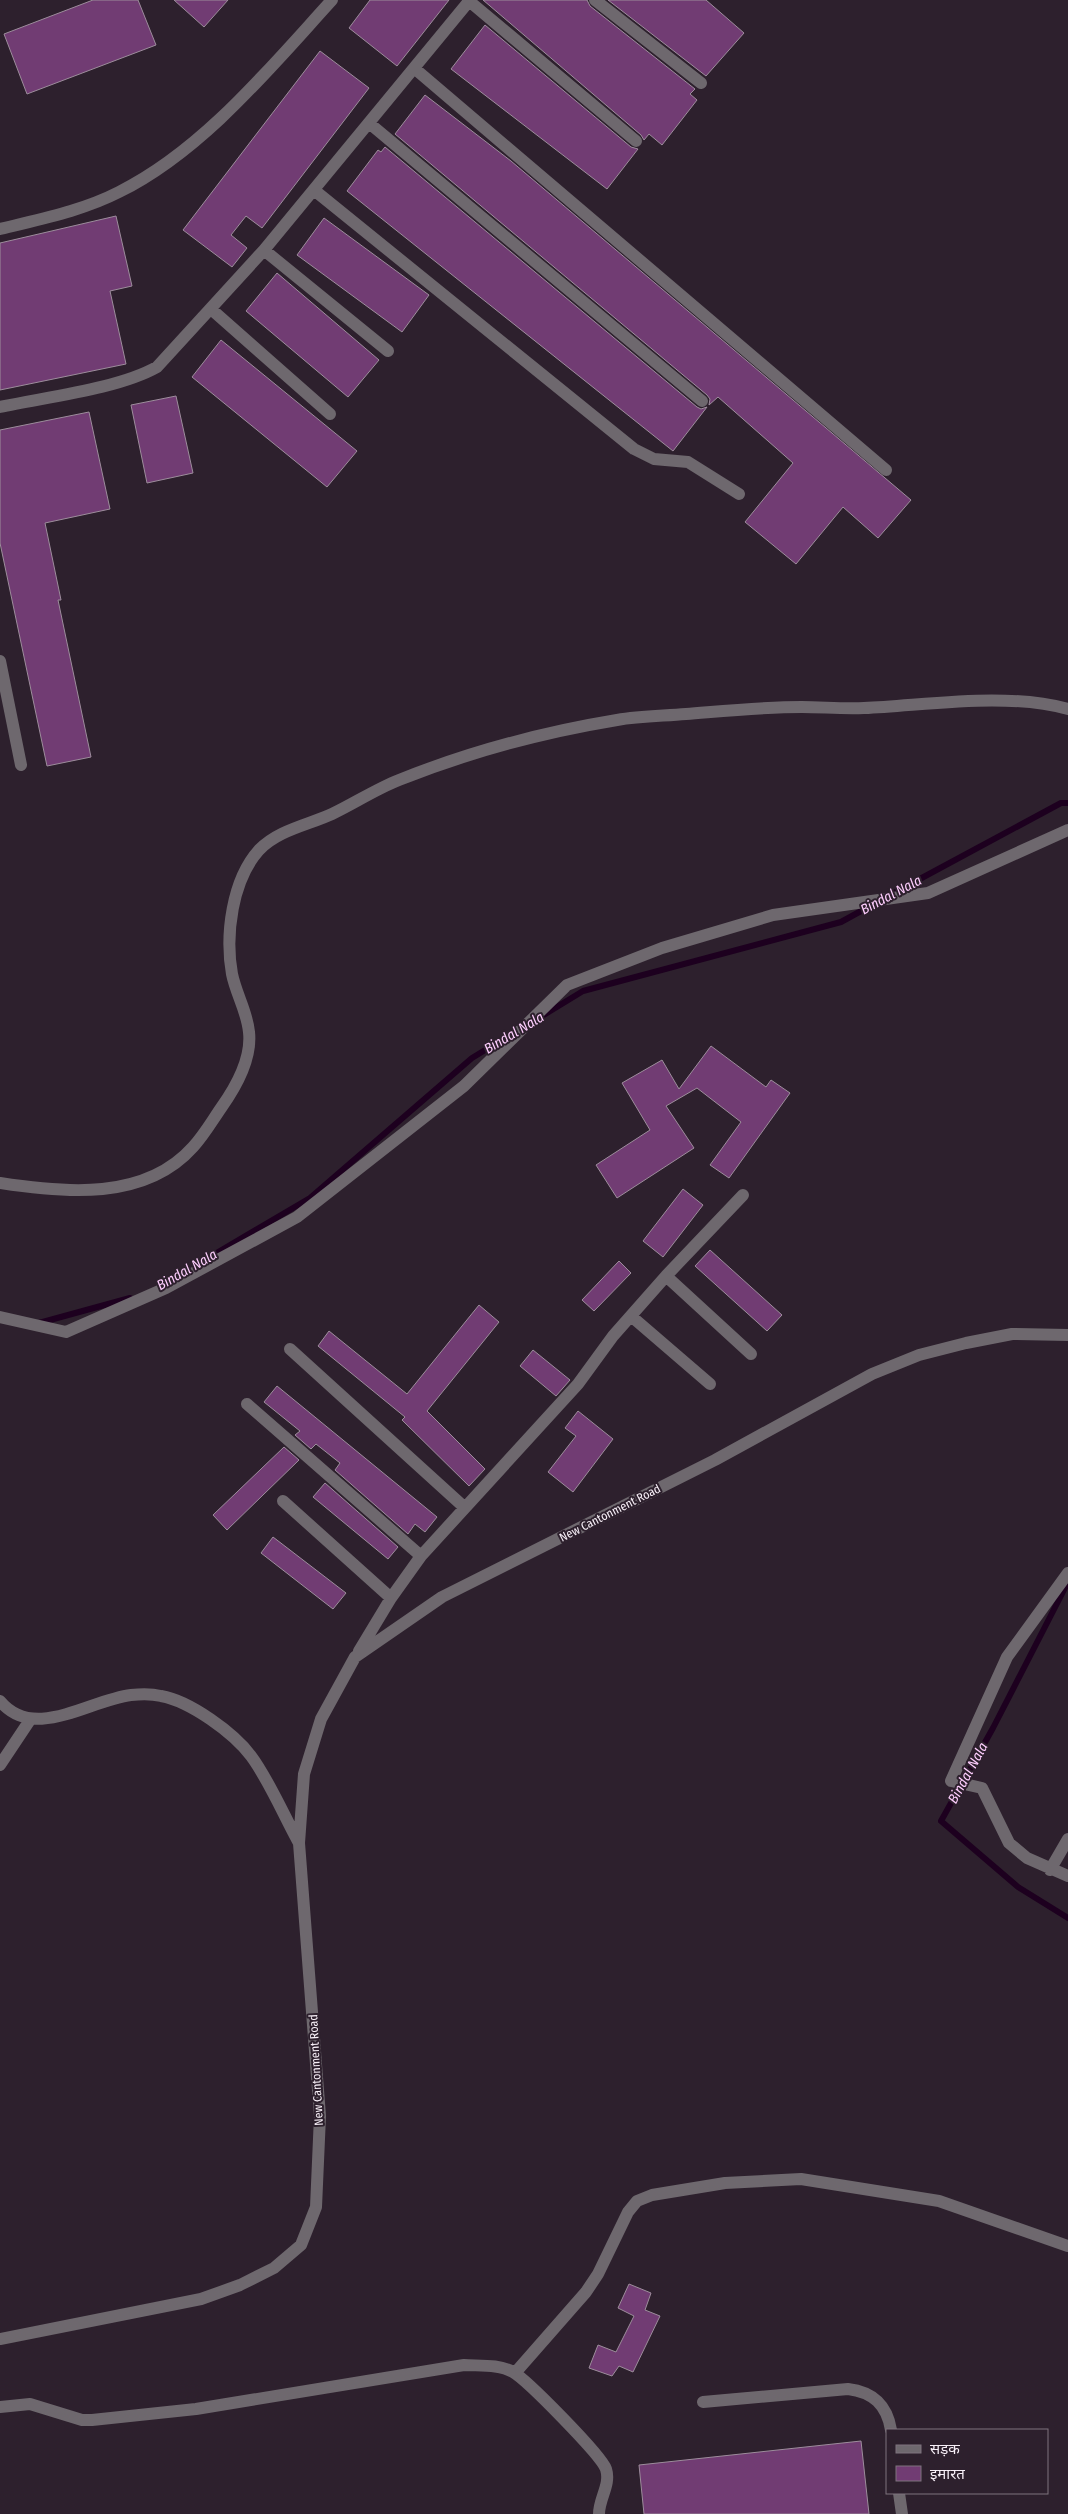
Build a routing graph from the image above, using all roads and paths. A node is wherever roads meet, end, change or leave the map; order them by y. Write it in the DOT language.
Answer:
graph roads {
  1 [pos="332,0"];
  2 [pos="469,0"];
  3 [pos="594,0"];
  4 [pos="414,68"];
  5 [pos="702,83"];
  6 [pos="369,124"];
  7 [pos="636,141"];
  8 [pos="314,190"];
  9 [pos="0,229"];
  10 [pos="264,250"];
  11 [pos="211,309"];
  12 [pos="388,351"];
  13 [pos="702,401"];
  14 [pos="0,407"];
  15 [pos="330,414"];
  16 [pos="886,470"];
  17 [pos="739,494"];
  18 [pos="0,661"];
  19 [pos="1068,709"];
  20 [pos="21,765"];
  21 [pos="1068,830"];
  22 [pos="0,1183"];
  23 [pos="743,1195"];
  24 [pos="666,1276"];
  25 [pos="631,1316"];
  26 [pos="0,1317"];
  27 [pos="1064,1335"];
  28 [pos="290,1349"];
  29 [pos="751,1354"];
  30 [pos="710,1384"];
  31 [pos="247,1404"];
  32 [pos="283,1501"];
  33 [pos="464,1507"];
  34 [pos="421,1556"];
  35 [pos="1068,1573"];
  36 [pos="391,1598"];
  37 [pos="355,1657"];
  38 [pos="0,1701"];
  39 [pos="30,1720"];
  40 [pos="0,1765"];
  41 [pos="1068,1839"];
  42 [pos="299,1843"];
  43 [pos="1050,1870"];
  44 [pos="1068,1876"];
  45 [pos="1068,2246"];
  46 [pos="0,2339"];
  47 [pos="515,2373"];
  48 [pos="703,2402"];
  49 [pos="0,2408"];
  50 [pos="891,2429"];
  51 [pos="899,2494"];
  52 [pos="599,2514"];
  53 [pos="902,2514"];
  1 -- 9 [label="street"];
  2 -- 4 [label="street"];
  2 -- 7 [label="street"];
  3 -- 5 [label="street"];
  4 -- 6 [label="street"];
  4 -- 16 [label="street"];
  6 -- 8 [label="street"];
  6 -- 13 [label="street"];
  8 -- 10 [label="street"];
  8 -- 17 [label="street"];
  10 -- 11 [label="street"];
  10 -- 12 [label="street"];
  11 -- 14 [label="street"];
  11 -- 15 [label="street"];
  18 -- 20 [label="street"];
  19 -- 22 [label="street"];
  21 -- 26 [label="street"];
  23 -- 24 [label="street"];
  24 -- 25 [label="street"];
  24 -- 29 [label="street"];
  25 -- 30 [label="street"];
  25 -- 33 [label="street"];
  27 -- 37 [label="street, New Cantonment Road"];
  28 -- 33 [label="street"];
  31 -- 34 [label="street"];
  32 -- 36 [label="street"];
  33 -- 34 [label="street"];
  34 -- 36 [label="street"];
  35 -- 43 [label="street"];
  36 -- 37 [label="street"];
  37 -- 42 [label="street, New Cantonment Road"];
  38 -- 39 [label="street"];
  39 -- 40 [label="street"];
  39 -- 42 [label="street, New Cantonment Road"];
  41 -- 43 [label="street"];
  42 -- 46 [label="street, New Cantonment Road"];
  43 -- 44 [label="street"];
  45 -- 47 [label="street"];
  47 -- 49 [label="street"];
  47 -- 52 [label="street"];
  48 -- 50 [label="street"];
  51 -- 53 [label="street"];
}
